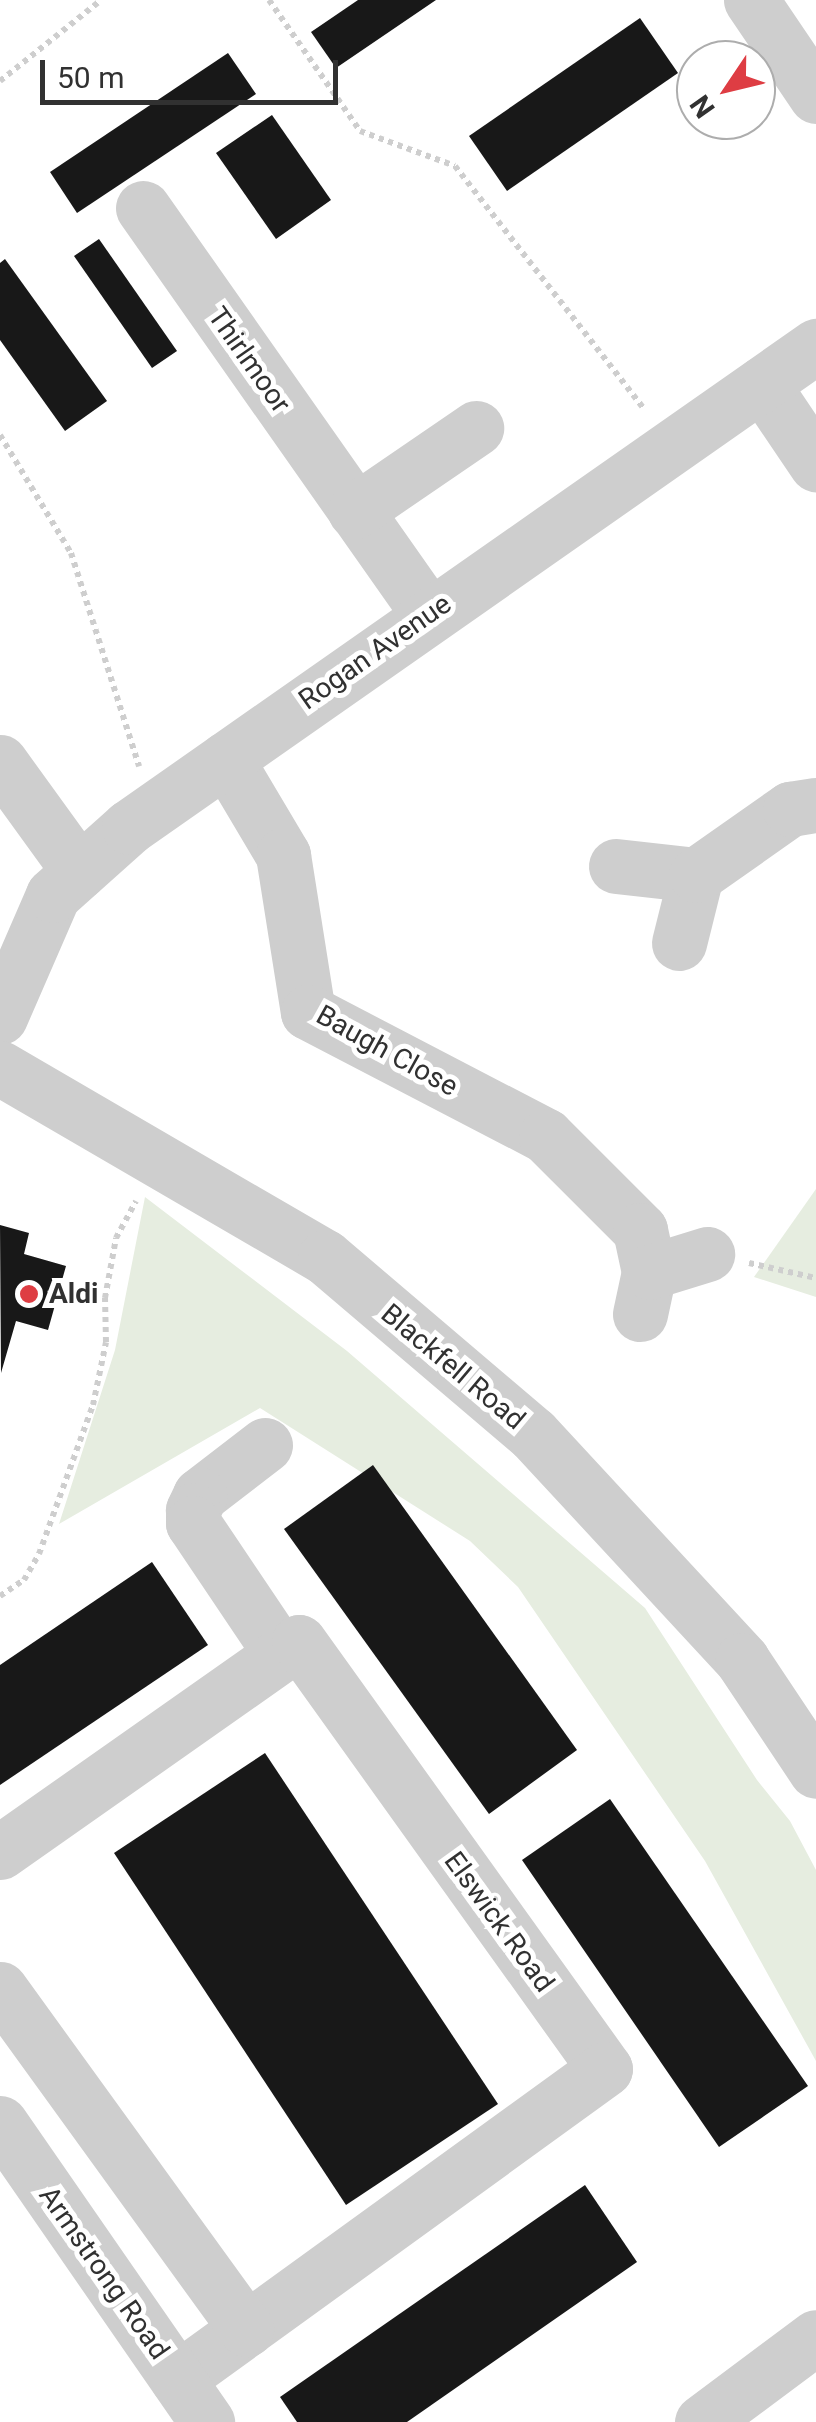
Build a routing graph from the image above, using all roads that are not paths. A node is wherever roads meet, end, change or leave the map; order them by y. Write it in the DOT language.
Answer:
graph roads {
  1 [pos="751,0"];
  2 [pos="810,74"];
  3 [pos="143,208"];
  4 [pos="816,346"];
  5 [pos="762,384"];
  6 [pos="476,428"];
  7 [pos="816,464"];
  8 [pos="356,511"];
  9 [pos="428,614"];
  10 [pos="226,759"];
  11 [pos="0,762"];
  12 [pos="816,805"];
  13 [pos="616,866"];
  14 [pos="80,871"];
  15 [pos="696,875"];
  16 [pos="679,942"];
  17 [pos="0,1017"];
  18 [pos="0,1068"];
  19 [pos="706,1254"];
  20 [pos="266,1446"];
  21 [pos="281,1654"];
  22 [pos="816,1771"];
  23 [pos="0,1852"];
  24 [pos="0,1989"];
  25 [pos="0,2123"];
  26 [pos="246,2329"];
  27 [pos="816,2337"];
  28 [pos="192,2400"];
  29 [pos="702,2422"];
  1 -- 2 [label="street"];
  3 -- 8 [label="street, Thirlmoor"];
  4 -- 5 [label="street, Rogan Avenue"];
  5 -- 7 [label="street"];
  5 -- 9 [label="street, Rogan Avenue"];
  6 -- 8 [label="street"];
  8 -- 9 [label="street, Thirlmoor"];
  9 -- 10 [label="street, Rogan Avenue"];
  10 -- 14 [label="street, Rogan Avenue"];
  10 -- 19 [label="street, Baugh Close"];
  11 -- 14 [label="street"];
  12 -- 15 [label="street"];
  13 -- 15 [label="street"];
  14 -- 17 [label="street, Rogan Avenue"];
  15 -- 16 [label="street"];
  18 -- 22 [label="street, Blackfell Road"];
  20 -- 21 [label="street"];
  21 -- 23 [label="street"];
  21 -- 26 [label="street, Elswick Road"];
  24 -- 26 [label="street"];
  25 -- 28 [label="street, Armstrong Road"];
  26 -- 28 [label="street, Elswick Road"];
  27 -- 29 [label="street"];
}
